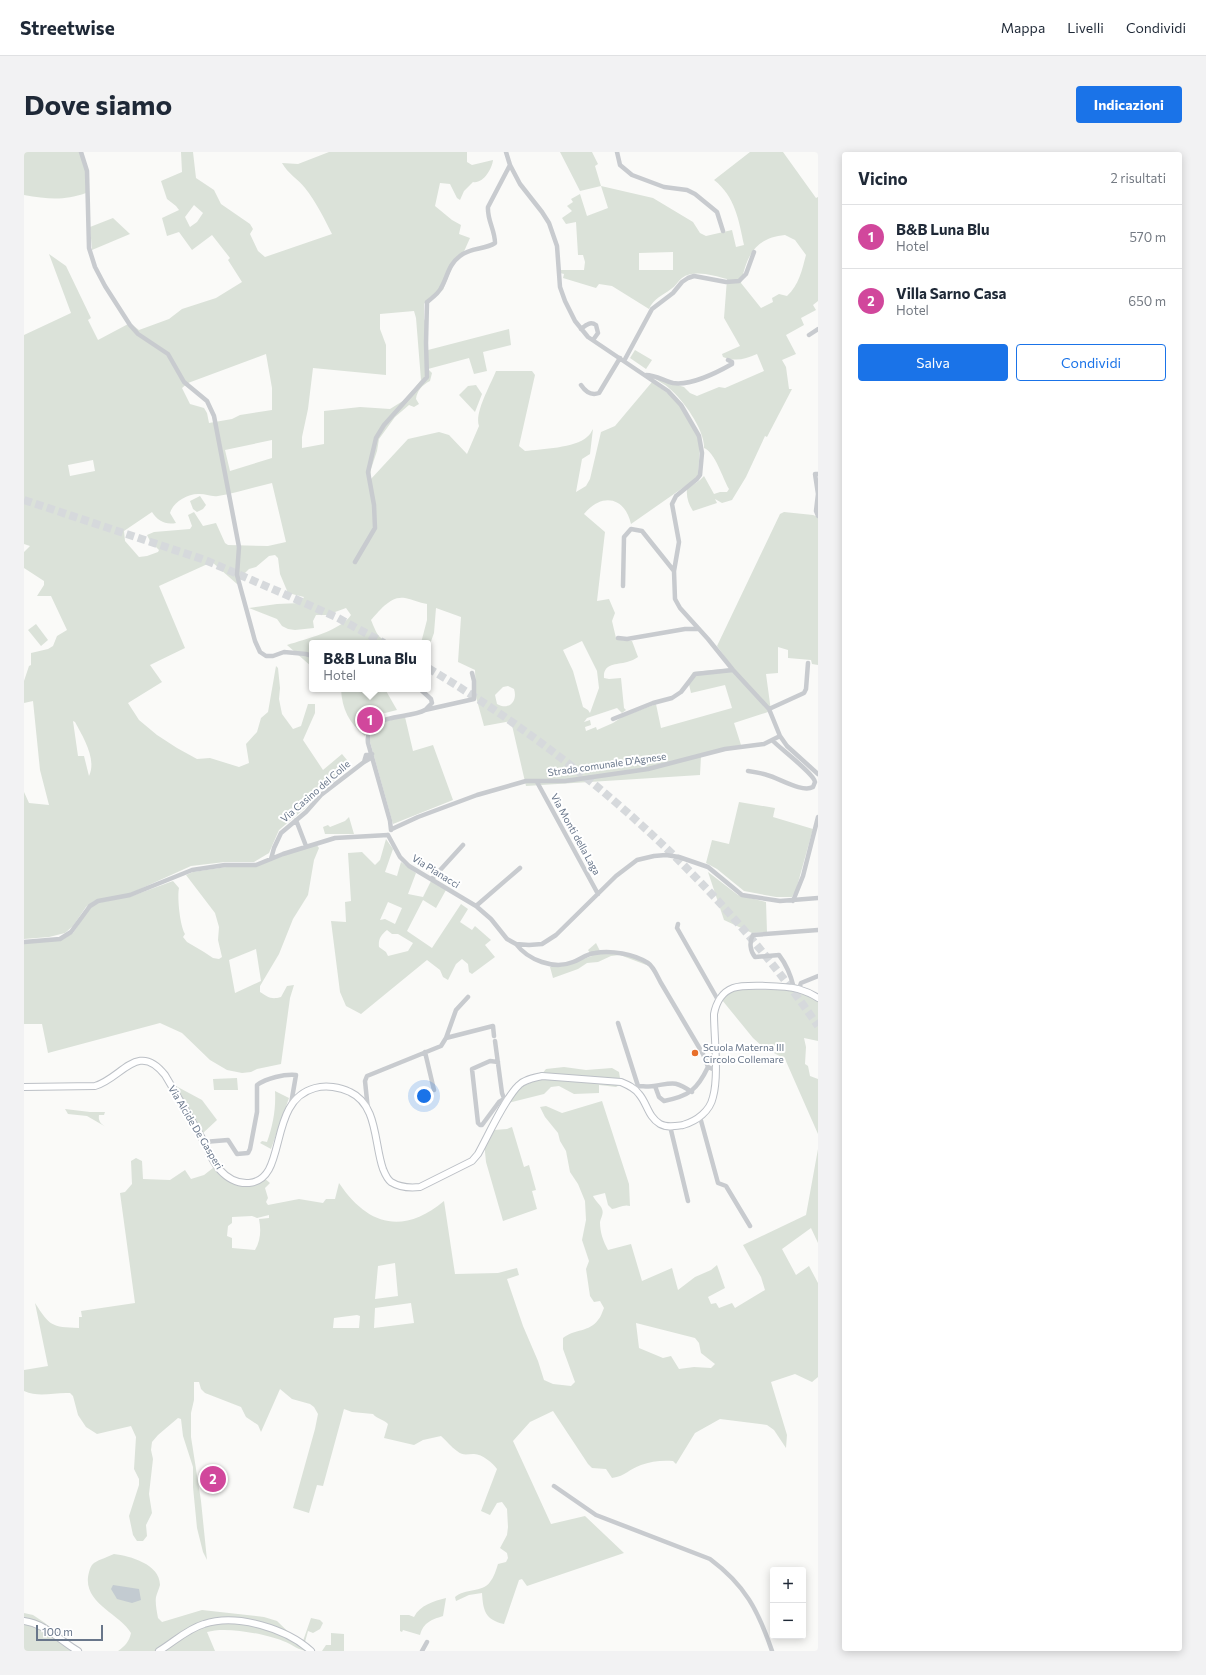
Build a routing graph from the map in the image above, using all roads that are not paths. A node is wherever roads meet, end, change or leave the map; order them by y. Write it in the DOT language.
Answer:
graph roads {
  1 [pos="81,152"];
  2 [pos="506,152"];
  3 [pos="616,152"];
  4 [pos="510,165"];
  5 [pos="723,231"];
  6 [pos="754,252"];
  7 [pos="581,330"];
  8 [pos="818,330"];
  9 [pos="810,335"];
  10 [pos="593,340"];
  11 [pos="622,359"];
  12 [pos="728,360"];
  13 [pos="646,375"];
  14 [pos="581,384"];
  15 [pos="818,474"];
  16 [pos="818,494"];
  17 [pos="818,516"];
  18 [pos="355,562"];
  19 [pos="674,571"];
  20 [pos="623,586"];
  21 [pos="699,629"];
  22 [pos="618,638"];
  23 [pos="309,655"];
  24 [pos="808,663"];
  25 [pos="733,670"];
  26 [pos="472,673"];
  27 [pos="423,692"];
  28 [pos="769,709"];
  29 [pos="425,710"];
  30 [pos="613,719"];
  31 [pos="780,736"];
  32 [pos="773,741"];
  33 [pos="372,754"];
  34 [pos="748,771"];
  35 [pos="818,774"];
  36 [pos="537,782"];
  37 [pos="817,784"];
  38 [pos="818,817"];
  39 [pos="296,820"];
  40 [pos="392,829"];
  41 [pos="388,835"];
  42 [pos="463,845"];
  43 [pos="306,846"];
  44 [pos="271,859"];
  45 [pos="520,868"];
  46 [pos="432,879"];
  47 [pos="598,894"];
  48 [pos="818,898"];
  49 [pos="793,901"];
  50 [pos="476,906"];
  51 [pos="678,924"];
  52 [pos="818,930"];
  53 [pos="24,942"];
  54 [pos="516,944"];
  55 [pos="818,976"];
  56 [pos="796,988"];
  57 [pos="468,997"];
  58 [pos="818,998"];
  59 [pos="718,1000"];
  60 [pos="618,1023"];
  61 [pos="494,1036"];
  62 [pos="446,1038"];
  63 [pos="495,1041"];
  64 [pos="425,1052"];
  65 [pos="498,1062"];
  66 [pos="708,1067"];
  67 [pos="715,1070"];
  68 [pos="654,1086"];
  69 [pos="24,1087"];
  70 [pos="637,1088"];
  71 [pos="434,1090"];
  72 [pos="692,1092"];
  73 [pos="505,1101"];
  74 [pos="291,1104"];
  75 [pos="368,1110"];
  76 [pos="700,1117"];
  77 [pos="670,1126"];
  78 [pos="204,1142"];
  79 [pos="688,1201"];
  80 [pos="750,1226"];
  81 [pos="554,1486"];
  82 [pos="24,1621"];
  83 [pos="427,1642"];
  84 [pos="78,1651"];
  85 [pos="159,1651"];
  86 [pos="312,1651"];
  87 [pos="422,1651"];
  88 [pos="772,1651"];
  1 -- 23 [label="street"];
  2 -- 4 [label="street"];
  3 -- 5 [label="street"];
  4 -- 7 [label="street"];
  4 -- 18 [label="street"];
  6 -- 11 [label="street"];
  7 -- 10 [label="street"];
  7 -- 10 [label="street"];
  8 -- 9 [label="street"];
  10 -- 11 [label="street"];
  11 -- 13 [label="street"];
  11 -- 14 [label="street"];
  12 -- 13 [label="street"];
  13 -- 19 [label="street"];
  15 -- 16 [label="street"];
  16 -- 17 [label="street"];
  19 -- 20 [label="street"];
  19 -- 21 [label="street"];
  21 -- 22 [label="street"];
  21 -- 25 [label="street"];
  24 -- 28 [label="street"];
  25 -- 28 [label="street"];
  25 -- 30 [label="street"];
  26 -- 29 [label="street"];
  27 -- 29 [label="street"];
  28 -- 31 [label="street"];
  29 -- 33 [label="street"];
  31 -- 32 [label="street, Strada comunale D'Agnese"];
  31 -- 35 [label="street"];
  32 -- 36 [label="street, Strada comunale D'Agnese"];
  32 -- 37 [label="street"];
  33 -- 39 [label="street, Via Casino del Colle"];
  33 -- 40 [label="street"];
  34 -- 37 [label="street"];
  36 -- 40 [label="street, Strada comunale D'Agnese"];
  36 -- 47 [label="street, Via Monti della Laga"];
  38 -- 49 [label="street"];
  39 -- 43 [label="street"];
  39 -- 44 [label="street, Via Casino del Colle"];
  40 -- 41 [label="street"];
  41 -- 43 [label="street"];
  41 -- 46 [label="street, Via Pianacci"];
  42 -- 46 [label="street"];
  43 -- 44 [label="street"];
  44 -- 53 [label="street"];
  45 -- 50 [label="street"];
  46 -- 50 [label="street, Via Pianacci"];
  47 -- 49 [label="street"];
  47 -- 54 [label="street"];
  48 -- 49 [label="street"];
  50 -- 54 [label="street, Via Pianacci"];
  51 -- 59 [label="street"];
  52 -- 56 [label="street"];
  54 -- 66 [label="street, Via Pianacci"];
  55 -- 56 [label="street"];
  56 -- 58 [label="street"];
  56 -- 59 [label="street"];
  57 -- 62 [label="street"];
  59 -- 67 [label="street"];
  60 -- 70 [label="street"];
  61 -- 62 [label="street"];
  62 -- 64 [label="street"];
  63 -- 65 [label="street"];
  64 -- 71 [label="street"];
  64 -- 75 [label="street"];
  65 -- 73 [label="street"];
  65 -- 73 [label="street"];
  66 -- 67 [label="street"];
  66 -- 72 [label="street"];
  67 -- 76 [label="street"];
  68 -- 70 [label="street"];
  68 -- 72 [label="street"];
  68 -- 72 [label="street"];
  69 -- 78 [label="street, Via Alcide De Gasperi"];
  70 -- 73 [label="street, Via Alcide De Gasperi"];
  70 -- 77 [label="street"];
  73 -- 75 [label="street, Via Alcide De Gasperi"];
  74 -- 75 [label="street, Via Alcide De Gasperi"];
  74 -- 78 [label="street, Via Alcide De Gasperi"];
  74 -- 78 [label="street"];
  76 -- 77 [label="street"];
  76 -- 80 [label="street"];
  77 -- 79 [label="street"];
  81 -- 88 [label="street"];
  82 -- 84 [label="street"];
  83 -- 87 [label="street"];
  85 -- 86 [label="street"];
}
